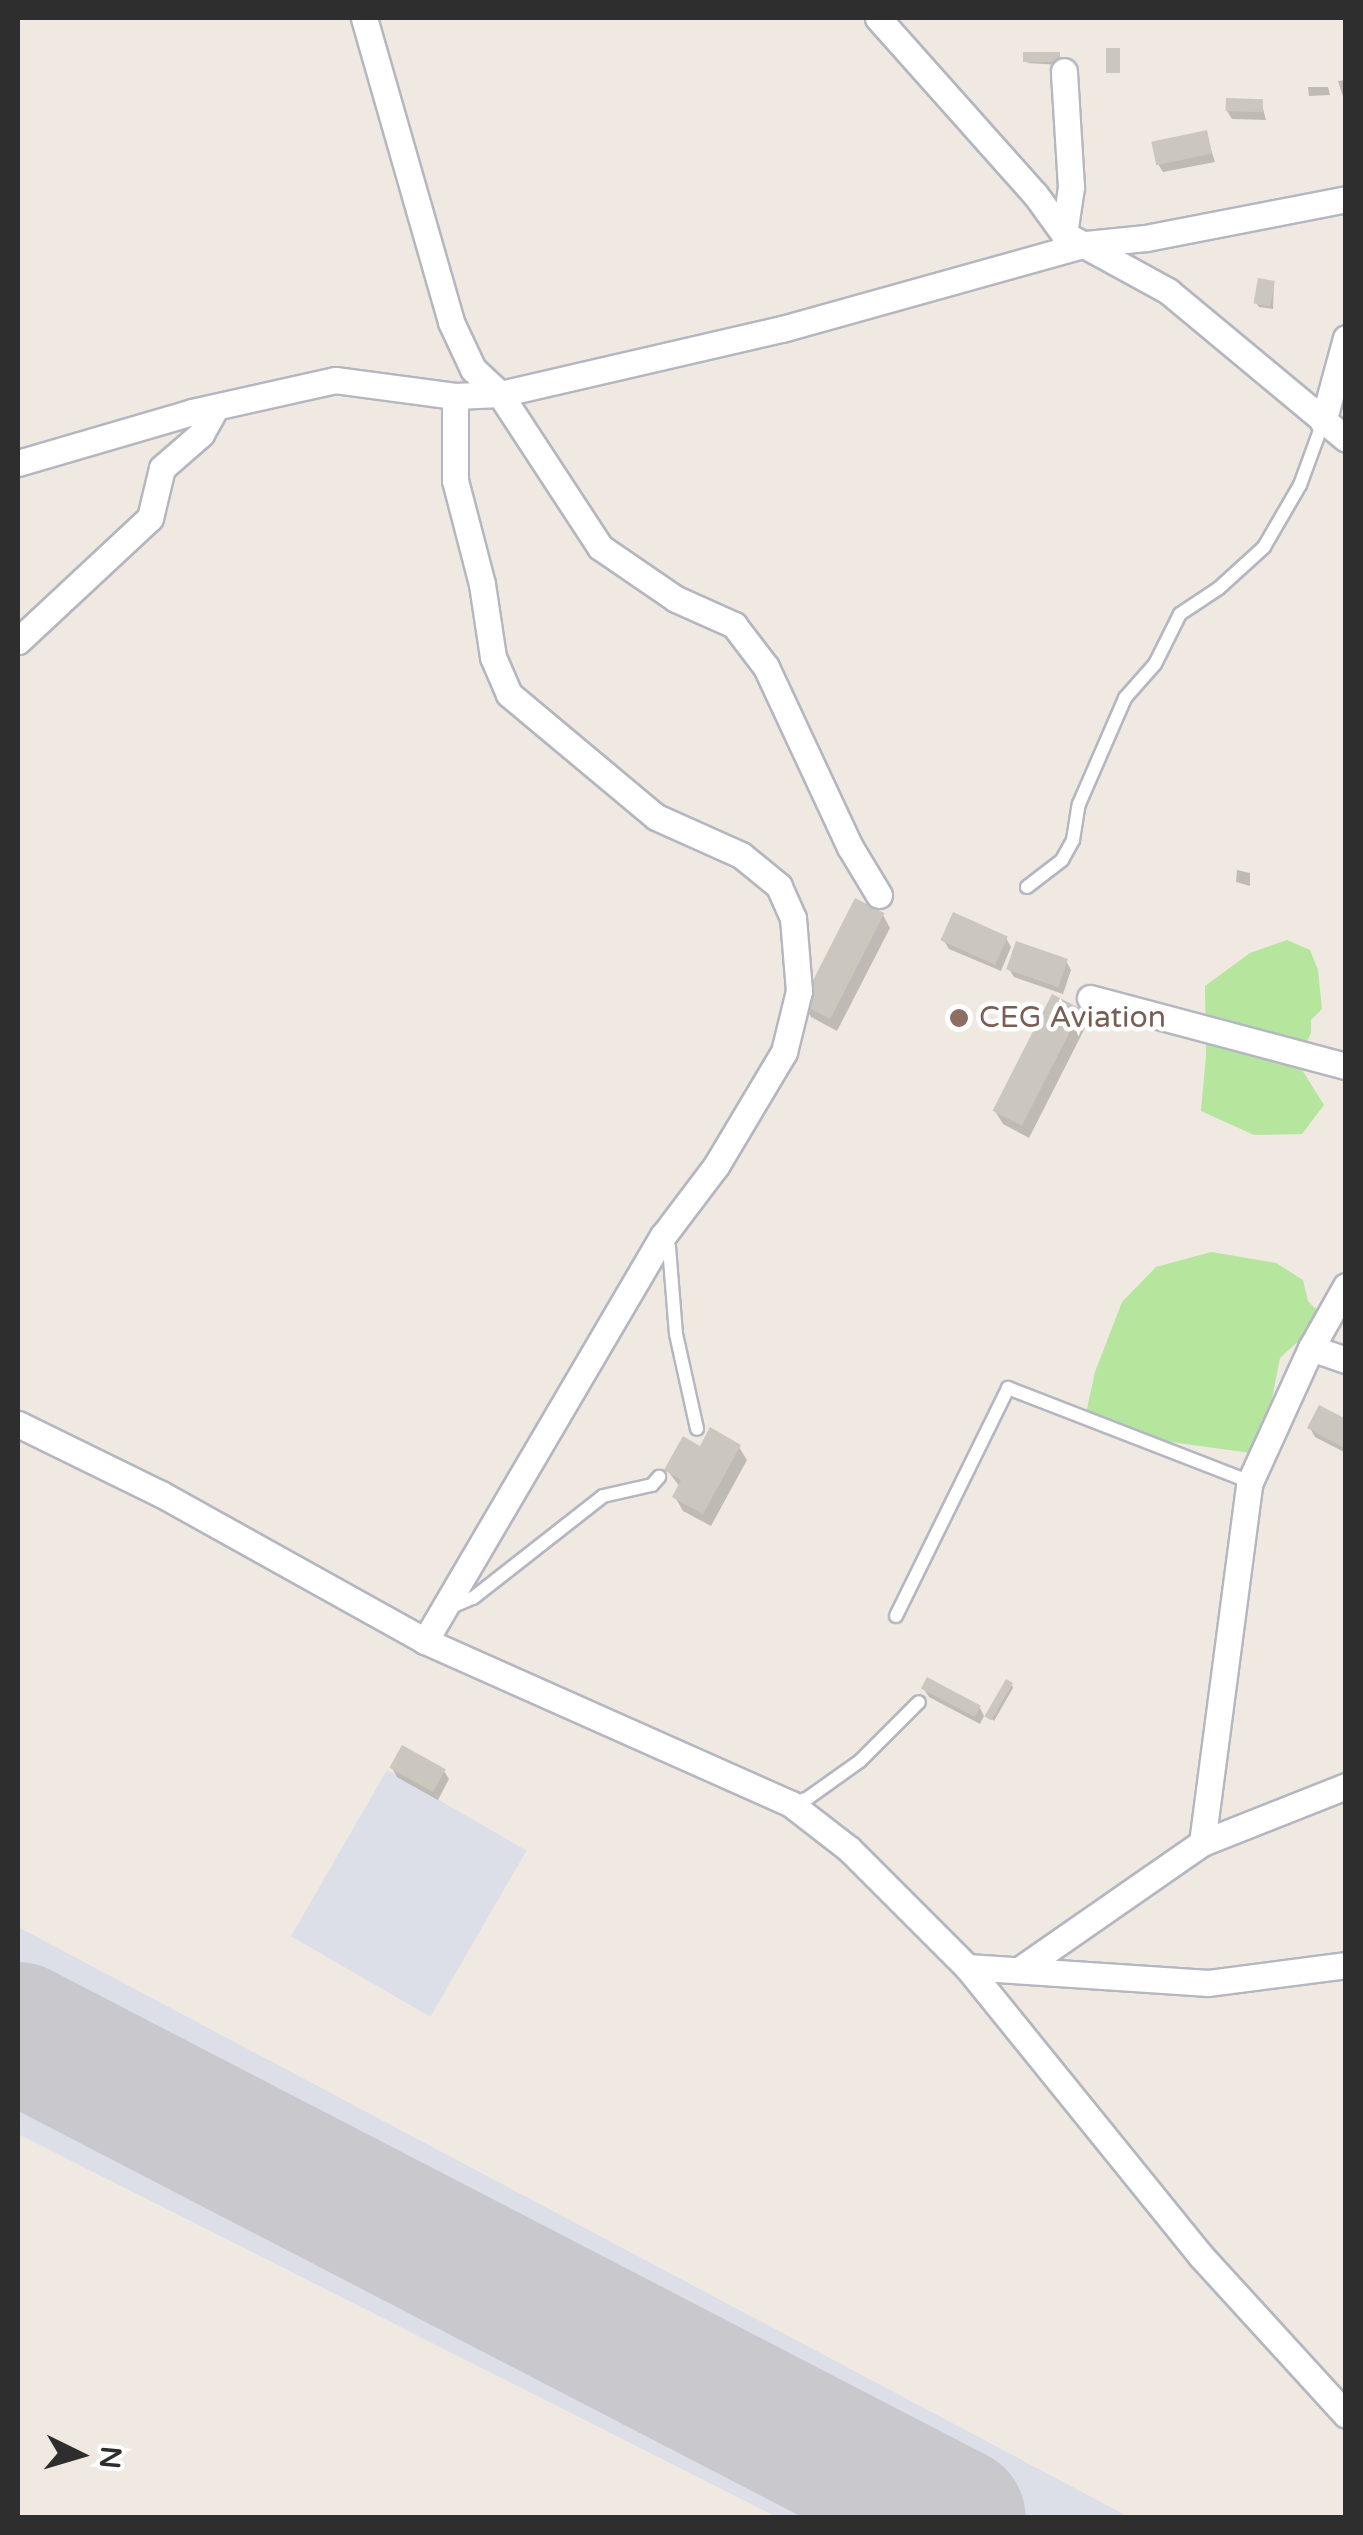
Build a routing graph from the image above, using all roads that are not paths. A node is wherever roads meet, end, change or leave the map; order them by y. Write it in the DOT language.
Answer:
graph roads {
  1 [pos="364,18"];
  2 [pos="878,18"];
  3 [pos="1064,71"];
  4 [pos="1346,199"];
  5 [pos="1075,239"];
  6 [pos="1346,338"];
  7 [pos="500,394"];
  8 [pos="454,396"];
  9 [pos="216,407"];
  10 [pos="1324,422"];
  11 [pos="1346,439"];
  12 [pos="18,463"];
  13 [pos="18,641"];
  14 [pos="1027,888"];
  15 [pos="879,895"];
  16 [pos="1090,998"];
  17 [pos="1346,1066"];
  18 [pos="663,1236"];
  19 [pos="1346,1286"];
  20 [pos="1311,1348"];
  21 [pos="1346,1360"];
  22 [pos="18,1424"];
  23 [pos="697,1429"];
  24 [pos="659,1477"];
  25 [pos="1250,1482"];
  26 [pos="442,1611"];
  27 [pos="896,1616"];
  28 [pos="425,1640"];
  29 [pos="919,1702"];
  30 [pos="1346,1786"];
  31 [pos="791,1804"];
  32 [pos="1202,1844"];
  33 [pos="1346,1965"];
  34 [pos="967,1967"];
  35 [pos="1022,1968"];
  36 [pos="1346,2414"];
  1 -- 7 [label="street"];
  2 -- 5 [label="street"];
  3 -- 5 [label="street"];
  4 -- 5 [label="street"];
  5 -- 7 [label="street"];
  5 -- 10 [label="street"];
  6 -- 10 [label="street"];
  7 -- 8 [label="street"];
  7 -- 15 [label="street"];
  8 -- 9 [label="street"];
  8 -- 18 [label="street"];
  9 -- 12 [label="street"];
  9 -- 13 [label="street"];
  10 -- 11 [label="street"];
  10 -- 14 [label="lane"];
  16 -- 17 [label="street"];
  18 -- 23 [label="lane"];
  18 -- 26 [label="street"];
  19 -- 20 [label="street"];
  20 -- 21 [label="street"];
  20 -- 25 [label="street"];
  22 -- 28 [label="street"];
  24 -- 26 [label="lane"];
  25 -- 27 [label="lane"];
  25 -- 32 [label="street"];
  26 -- 28 [label="street"];
  28 -- 31 [label="street"];
  29 -- 31 [label="lane"];
  30 -- 32 [label="street"];
  31 -- 34 [label="street"];
  32 -- 35 [label="street"];
  33 -- 35 [label="street"];
  34 -- 35 [label="street"];
  34 -- 36 [label="street"];
}
